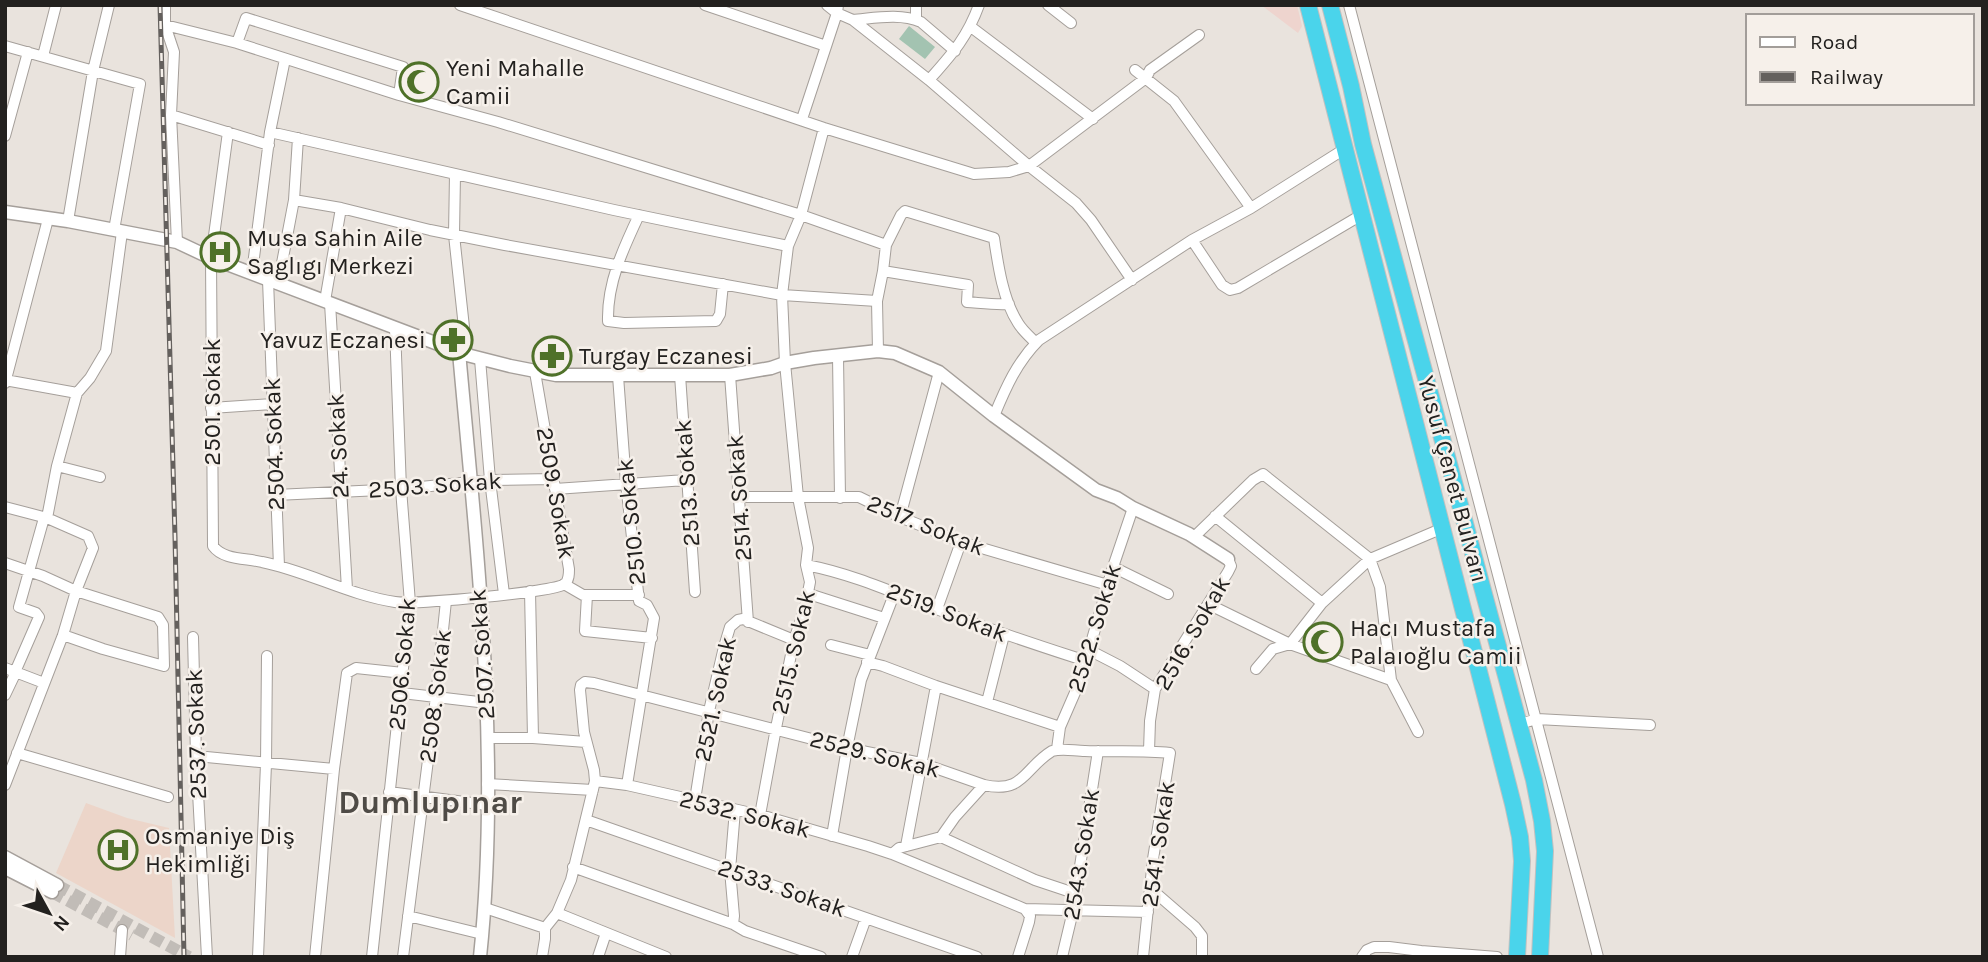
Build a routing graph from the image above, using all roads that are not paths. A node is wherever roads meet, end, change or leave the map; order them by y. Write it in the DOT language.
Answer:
graph roads {
  1 [pos="56,5"];
  2 [pos="109,5"];
  3 [pos="165,5"];
  4 [pos="460,5"];
  5 [pos="705,5"];
  6 [pos="827,5"];
  7 [pos="916,5"];
  8 [pos="979,5"];
  9 [pos="1048,5"];
  10 [pos="1308,5"];
  11 [pos="1330,5"];
  12 [pos="1349,5"];
  13 [pos="838,9"];
  14 [pos="853,20"];
  15 [pos="916,20"];
  16 [pos="1071,23"];
  17 [pos="165,25"];
  18 [pos="971,27"];
  19 [pos="1199,35"];
  20 [pos="237,43"];
  21 [pos="5,46"];
  22 [pos="825,46"];
  23 [pos="955,51"];
  24 [pos="28,52"];
  25 [pos="43,56"];
  26 [pos="285,59"];
  27 [pos="1135,70"];
  28 [pos="93,71"];
  29 [pos="1146,78"];
  30 [pos="929,80"];
  31 [pos="399,95"];
  32 [pos="171,115"];
  33 [pos="802,119"];
  34 [pos="1093,119"];
  35 [pos="824,128"];
  36 [pos="228,132"];
  37 [pos="270,132"];
  38 [pos="5,136"];
  39 [pos="298,138"];
  40 [pos="269,145"];
  41 [pos="1346,148"];
  42 [pos="1029,166"];
  43 [pos="455,174"];
  44 [pos="294,200"];
  45 [pos="341,208"];
  46 [pos="1251,208"];
  47 [pos="5,212"];
  48 [pos="1363,214"];
  49 [pos="639,215"];
  50 [pos="801,215"];
  51 [pos="48,219"];
  52 [pos="68,221"];
  53 [pos="118,231"];
  54 [pos="454,235"];
  55 [pos="1192,240"];
  56 [pos="177,242"];
  57 [pos="886,245"];
  58 [pos="788,246"];
  59 [pos="211,258"];
  60 [pos="616,264"];
  61 [pos="883,271"];
  62 [pos="251,273"];
  63 [pos="1132,280"];
  64 [pos="273,282"];
  65 [pos="723,284"];
  66 [pos="782,295"];
  67 [pos="877,301"];
  68 [pos="327,302"];
  69 [pos="1009,304"];
  70 [pos="395,328"];
  71 [pos="1036,343"];
  72 [pos="878,351"];
  73 [pos="463,353"];
  74 [pos="838,356"];
  75 [pos="480,359"];
  76 [pos="785,363"];
  77 [pos="535,372"];
  78 [pos="939,372"];
  79 [pos="680,375"];
  80 [pos="730,375"];
  81 [pos="618,376"];
  82 [pos="5,381"];
  83 [pos="77,393"];
  84 [pos="272,404"];
  85 [pos="211,408"];
  86 [pos="994,416"];
  87 [pos="57,466"];
  88 [pos="100,477"];
  89 [pos="490,480"];
  90 [pos="686,480"];
  91 [pos="470,481"];
  92 [pos="626,483"];
  93 [pos="554,484"];
  94 [pos="401,489"];
  95 [pos="341,491"];
  96 [pos="276,495"];
  97 [pos="739,497"];
  98 [pos="798,497"];
  99 [pos="840,498"];
  100 [pos="5,507"];
  101 [pos="1133,508"];
  102 [pos="1215,516"];
  103 [pos="900,517"];
  104 [pos="46,518"];
  105 [pos="1443,528"];
  106 [pos="1194,537"];
  107 [pos="961,542"];
  108 [pos="1228,559"];
  109 [pos="1370,559"];
  110 [pos="5,562"];
  111 [pos="806,565"];
  112 [pos="279,566"];
  113 [pos="1113,567"];
  114 [pos="30,571"];
  115 [pos="564,584"];
  116 [pos="1108,585"];
  117 [pos="347,589"];
  118 [pos="76,591"];
  119 [pos="530,591"];
  120 [pos="695,592"];
  121 [pos="895,592"];
  122 [pos="503,594"];
  123 [pos="809,594"];
  124 [pos="1168,594"];
  125 [pos="587,595"];
  126 [pos="639,595"];
  127 [pos="479,597"];
  128 [pos="446,601"];
  129 [pos="411,603"];
  130 [pos="1322,603"];
  131 [pos="1208,604"];
  132 [pos="937,609"];
  133 [pos="884,618"];
  134 [pos="748,622"];
  135 [pos="63,635"];
  136 [pos="1004,635"];
  137 [pos="193,637"];
  138 [pos="652,638"];
  139 [pos="794,640"];
  140 [pos="1290,643"];
  141 [pos="831,645"];
  142 [pos="267,656"];
  143 [pos="1088,656"];
  144 [pos="868,659"];
  145 [pos="1256,669"];
  146 [pos="12,671"];
  147 [pos="403,673"];
  148 [pos="1391,680"];
  149 [pos="44,683"];
  150 [pos="936,686"];
  151 [pos="1155,689"];
  152 [pos="402,693"];
  153 [pos="5,695"];
  154 [pos="643,695"];
  155 [pos="436,697"];
  156 [pos="987,702"];
  157 [pos="486,703"];
  158 [pos="709,711"];
  159 [pos="1536,719"];
  160 [pos="1519,724"];
  161 [pos="1650,724"];
  162 [pos="1060,727"];
  163 [pos="776,728"];
  164 [pos="1418,732"];
  165 [pos="487,738"];
  166 [pos="533,738"];
  167 [pos="586,742"];
  168 [pos="847,748"];
  169 [pos="1057,749"];
  170 [pos="1098,751"];
  171 [pos="1149,751"];
  172 [pos="17,753"];
  173 [pos="196,756"];
  174 [pos="921,763"];
  175 [pos="266,764"];
  176 [pos="334,769"];
  177 [pos="487,784"];
  178 [pos="5,785"];
  179 [pos="594,785"];
  180 [pos="626,785"];
  181 [pos="984,785"];
  182 [pos="389,792"];
  183 [pos="169,797"];
  184 [pos="423,798"];
  185 [pos="695,800"];
  186 [pos="487,805"];
  187 [pos="736,810"];
  188 [pos="760,815"];
  189 [pos="586,820"];
  190 [pos="832,836"];
  191 [pos="941,837"];
  192 [pos="906,846"];
  193 [pos="892,854"];
  194 [pos="5,857"];
  195 [pos="5,867"];
  196 [pos="573,867"];
  197 [pos="730,870"];
  198 [pos="1150,888"];
  199 [pos="1074,892"];
  200 [pos="485,908"];
  201 [pos="1025,909"];
  202 [pos="1073,911"];
  203 [pos="1148,912"];
  204 [pos="557,913"];
  205 [pos="408,916"];
  206 [pos="866,918"];
  207 [pos="733,924"];
  208 [pos="545,929"];
  209 [pos="122,930"];
  210 [pos="606,933"];
  211 [pos="482,934"];
  212 [pos="1203,952"];
  213 [pos="1421,954"];
  214 [pos="1461,955"];
  215 [pos="1362,956"];
  216 [pos="120,957"];
  217 [pos="207,957"];
  218 [pos="258,957"];
  219 [pos="315,957"];
  220 [pos="372,957"];
  221 [pos="403,957"];
  222 [pos="480,957"];
  223 [pos="542,957"];
  224 [pos="598,957"];
  225 [pos="666,957"];
  226 [pos="821,957"];
  227 [pos="852,957"];
  228 [pos="977,957"];
  229 [pos="1018,957"];
  230 [pos="1062,957"];
  231 [pos="1143,957"];
  232 [pos="1215,957"];
  233 [pos="1350,957"];
  234 [pos="1497,957"];
  235 [pos="1517,957"];
  236 [pos="1540,957"];
  237 [pos="1598,957"];
  1 -- 25 [label="street"];
  2 -- 28 [label="street"];
  3 -- 17 [label="street"];
  4 -- 33 [label="street"];
  5 -- 22 [label="street"];
  6 -- 13 [label="street"];
  7 -- 15 [label="street"];
  8 -- 18 [label="street"];
  9 -- 16 [label="street"];
  10 -- 41 [label="highway, Yusuf Çenet Bulvarı"];
  11 -- 160 [label="highway, Yusuf Çenet Bulvarı"];
  12 -- 159 [label="street"];
  13 -- 14 [label="street"];
  13 -- 22 [label="street"];
  14 -- 15 [label="street"];
  14 -- 30 [label="street"];
  15 -- 23 [label="street"];
  17 -- 20 [label="street"];
  17 -- 32 [label="street"];
  18 -- 23 [label="street"];
  18 -- 34 [label="street"];
  19 -- 29 [label="street"];
  20 -- 26 [label="street"];
  20 -- 31 [label="street"];
  21 -- 24 [label="street"];
  22 -- 33 [label="street"];
  23 -- 30 [label="street"];
  24 -- 25 [label="street"];
  24 -- 38 [label="street"];
  25 -- 28 [label="street"];
  26 -- 31 [label="street"];
  26 -- 37 [label="street"];
  27 -- 29 [label="street"];
  28 -- 52 [label="street"];
  28 -- 53 [label="street"];
  29 -- 34 [label="street"];
  29 -- 46 [label="street"];
  30 -- 42 [label="street"];
  31 -- 50 [label="street"];
  32 -- 36 [label="street"];
  32 -- 56 [label="street"];
  33 -- 35 [label="street"];
  34 -- 42 [label="street"];
  35 -- 42 [label="street"];
  35 -- 50 [label="street, 2515. Sokak"];
  36 -- 40 [label="street"];
  36 -- 59 [label="street, 2501. Sokak"];
  37 -- 39 [label="street"];
  37 -- 40 [label="street"];
  39 -- 43 [label="street"];
  39 -- 44 [label="street, 2504. Sokak"];
  40 -- 62 [label="street"];
  41 -- 46 [label="street"];
  41 -- 48 [label="highway, Yusuf Çenet Bulvarı"];
  42 -- 63 [label="street"];
  43 -- 49 [label="street"];
  43 -- 54 [label="street"];
  44 -- 45 [label="street"];
  44 -- 64 [label="street, 2504. Sokak"];
  45 -- 54 [label="street"];
  45 -- 68 [label="street, 24. Sokak"];
  46 -- 55 [label="street"];
  47 -- 51 [label="street"];
  48 -- 55 [label="street"];
  48 -- 105 [label="highway, Yusuf Çenet Bulvarı"];
  49 -- 58 [label="street"];
  49 -- 60 [label="street"];
  50 -- 57 [label="street"];
  50 -- 58 [label="street, 2515. Sokak"];
  51 -- 52 [label="street"];
  51 -- 82 [label="street"];
  52 -- 53 [label="street"];
  53 -- 56 [label="street"];
  53 -- 83 [label="street"];
  54 -- 60 [label="street"];
  54 -- 73 [label="street"];
  55 -- 63 [label="street"];
  56 -- 59 [label="street"];
  57 -- 61 [label="street"];
  57 -- 69 [label="street"];
  58 -- 66 [label="street, 2515. Sokak"];
  59 -- 62 [label="street"];
  59 -- 85 [label="street, 2501. Sokak"];
  60 -- 65 [label="street"];
  60 -- 65 [label="street"];
  61 -- 67 [label="street"];
  61 -- 69 [label="street"];
  62 -- 64 [label="street"];
  63 -- 71 [label="street"];
  64 -- 68 [label="street"];
  64 -- 84 [label="street, 2504. Sokak"];
  65 -- 66 [label="street"];
  66 -- 67 [label="street"];
  66 -- 76 [label="street, 2515. Sokak"];
  67 -- 72 [label="street"];
  68 -- 70 [label="street"];
  68 -- 95 [label="street, 24. Sokak"];
  69 -- 71 [label="street"];
  70 -- 73 [label="street"];
  70 -- 94 [label="street, 2506. Sokak"];
  71 -- 86 [label="street"];
  72 -- 74 [label="street"];
  72 -- 78 [label="street"];
  73 -- 75 [label="street"];
  73 -- 91 [label="street, 2507. Sokak"];
  74 -- 76 [label="street"];
  74 -- 99 [label="street"];
  75 -- 77 [label="street"];
  75 -- 89 [label="street"];
  76 -- 80 [label="street"];
  76 -- 98 [label="street, 2515. Sokak"];
  77 -- 81 [label="street"];
  77 -- 93 [label="street, 2509. Sokak"];
  78 -- 86 [label="street"];
  78 -- 103 [label="street"];
  79 -- 80 [label="street"];
  79 -- 81 [label="street"];
  79 -- 90 [label="street, 2513. Sokak"];
  80 -- 97 [label="street, 2514. Sokak"];
  81 -- 92 [label="street, 2510. Sokak"];
  82 -- 83 [label="street"];
  83 -- 87 [label="street"];
  84 -- 85 [label="street"];
  84 -- 96 [label="street, 2504. Sokak"];
  85 -- 112 [label="street, 2501. Sokak"];
  86 -- 101 [label="street"];
  87 -- 88 [label="street"];
  87 -- 104 [label="street"];
  89 -- 91 [label="street, 2503. Sokak"];
  89 -- 93 [label="street, 2503. Sokak"];
  89 -- 122 [label="street"];
  90 -- 92 [label="street, 2503. Sokak"];
  90 -- 120 [label="street, 2513. Sokak"];
  91 -- 94 [label="street, 2503. Sokak"];
  91 -- 127 [label="street, 2507. Sokak"];
  92 -- 93 [label="street, 2503. Sokak"];
  92 -- 126 [label="street, 2510. Sokak"];
  93 -- 115 [label="street, 2509. Sokak"];
  94 -- 95 [label="street, 2503. Sokak"];
  94 -- 129 [label="street, 2506. Sokak"];
  95 -- 96 [label="street, 2503. Sokak"];
  95 -- 117 [label="street, 24. Sokak"];
  96 -- 112 [label="street, 2504. Sokak"];
  97 -- 98 [label="street, 2517. Sokak"];
  97 -- 134 [label="street, 2514. Sokak"];
  98 -- 99 [label="street, 2517. Sokak"];
  98 -- 111 [label="street, 2515. Sokak"];
  99 -- 103 [label="street, 2517. Sokak"];
  100 -- 104 [label="street"];
  101 -- 106 [label="street"];
  101 -- 113 [label="street, 2522. Sokak"];
  102 -- 106 [label="street"];
  102 -- 109 [label="street"];
  102 -- 130 [label="street"];
  103 -- 107 [label="street, 2517. Sokak"];
  104 -- 114 [label="street"];
  104 -- 118 [label="street"];
  105 -- 109 [label="street"];
  105 -- 235 [label="highway, Yusuf Çenet Bulvarı"];
  106 -- 108 [label="street"];
  107 -- 116 [label="street, 2517. Sokak"];
  107 -- 132 [label="street"];
  108 -- 131 [label="street, 2516. Sokak"];
  109 -- 130 [label="street"];
  109 -- 148 [label="street"];
  110 -- 114 [label="street"];
  111 -- 121 [label="street, 2519. Sokak"];
  111 -- 123 [label="street, 2515. Sokak"];
  112 -- 117 [label="street"];
  113 -- 116 [label="street, 2522. Sokak"];
  113 -- 124 [label="street"];
  114 -- 118 [label="street"];
  114 -- 146 [label="street"];
  115 -- 119 [label="street, 2509. Sokak"];
  115 -- 125 [label="street"];
  116 -- 143 [label="street, 2522. Sokak"];
  117 -- 129 [label="street"];
  118 -- 135 [label="street"];
  118 -- 135 [label="street"];
  119 -- 122 [label="street, 2509. Sokak"];
  119 -- 166 [label="street"];
  121 -- 132 [label="street, 2519. Sokak"];
  121 -- 133 [label="street"];
  122 -- 127 [label="street, 2509. Sokak"];
  123 -- 133 [label="street"];
  123 -- 139 [label="street, 2515. Sokak"];
  125 -- 126 [label="street"];
  125 -- 138 [label="street"];
  126 -- 138 [label="street, 2510. Sokak"];
  127 -- 128 [label="street, 2509. Sokak"];
  127 -- 157 [label="street, 2507. Sokak"];
  128 -- 129 [label="street, 2509. Sokak"];
  128 -- 155 [label="street, 2508. Sokak"];
  129 -- 147 [label="street, 2506. Sokak"];
  130 -- 140 [label="street"];
  131 -- 140 [label="street"];
  131 -- 151 [label="street, 2516. Sokak"];
  132 -- 136 [label="street, 2519. Sokak"];
  133 -- 144 [label="street"];
  134 -- 139 [label="street, 2521. Sokak"];
  134 -- 158 [label="street, 2521. Sokak"];
  135 -- 149 [label="street"];
  136 -- 143 [label="street, 2519. Sokak"];
  136 -- 156 [label="street"];
  137 -- 173 [label="street, 2537. Sokak"];
  138 -- 154 [label="street, 2510. Sokak"];
  139 -- 163 [label="street, 2515. Sokak"];
  140 -- 145 [label="street"];
  140 -- 148 [label="street"];
  141 -- 144 [label="street"];
  142 -- 175 [label="street"];
  143 -- 151 [label="street, 2519. Sokak"];
  143 -- 162 [label="street, 2522. Sokak"];
  144 -- 150 [label="street"];
  144 -- 168 [label="street"];
  146 -- 149 [label="street"];
  146 -- 153 [label="street"];
  147 -- 152 [label="street, 2506. Sokak"];
  147 -- 176 [label="street"];
  148 -- 164 [label="street"];
  149 -- 172 [label="street"];
  150 -- 156 [label="street"];
  150 -- 174 [label="street"];
  151 -- 171 [label="street, 2516. Sokak"];
  152 -- 155 [label="street"];
  152 -- 182 [label="street, 2506. Sokak"];
  154 -- 158 [label="street, 2529. Sokak"];
  154 -- 167 [label="street, 2529. Sokak"];
  154 -- 180 [label="street, 2510. Sokak"];
  155 -- 157 [label="street"];
  155 -- 184 [label="street, 2508. Sokak"];
  156 -- 162 [label="street"];
  157 -- 165 [label="street, 2507. Sokak"];
  158 -- 163 [label="street, 2529. Sokak"];
  158 -- 185 [label="street, 2521. Sokak"];
  159 -- 160 [label="street"];
  159 -- 161 [label="street"];
  159 -- 237 [label="street"];
  160 -- 236 [label="highway, Yusuf Çenet Bulvarı"];
  162 -- 169 [label="street, 2522. Sokak"];
  163 -- 168 [label="street, 2529. Sokak"];
  163 -- 188 [label="street, 2515. Sokak"];
  165 -- 166 [label="street"];
  165 -- 177 [label="street, 2507. Sokak"];
  166 -- 167 [label="street"];
  167 -- 179 [label="street"];
  168 -- 174 [label="street, 2529. Sokak"];
  168 -- 190 [label="street"];
  169 -- 170 [label="street"];
  169 -- 181 [label="street"];
  170 -- 171 [label="street"];
  170 -- 199 [label="street, 2543. Sokak"];
  171 -- 198 [label="street, 2541. Sokak"];
  172 -- 178 [label="street"];
  172 -- 183 [label="street"];
  173 -- 175 [label="street"];
  173 -- 217 [label="street, 2537. Sokak"];
  174 -- 181 [label="street, 2529. Sokak"];
  174 -- 192 [label="street"];
  175 -- 176 [label="street"];
  175 -- 218 [label="street"];
  176 -- 219 [label="street"];
  177 -- 179 [label="street, 2532. Sokak"];
  177 -- 186 [label="street, 2507. Sokak"];
  179 -- 180 [label="street, 2532. Sokak"];
  179 -- 189 [label="street"];
  180 -- 185 [label="street, 2532. Sokak"];
  181 -- 191 [label="street"];
  182 -- 184 [label="street"];
  182 -- 220 [label="street, 2506. Sokak"];
  184 -- 186 [label="street"];
  184 -- 205 [label="street, 2508. Sokak"];
  185 -- 187 [label="street, 2532. Sokak"];
  186 -- 200 [label="street, 2507. Sokak"];
  187 -- 188 [label="street, 2532. Sokak"];
  187 -- 197 [label="street"];
  188 -- 190 [label="street, 2532. Sokak"];
  189 -- 196 [label="street"];
  189 -- 197 [label="street, 2533. Sokak"];
  190 -- 193 [label="street, 2532. Sokak"];
  191 -- 192 [label="street"];
  191 -- 199 [label="street"];
  192 -- 193 [label="street"];
  193 -- 201 [label="street, 2532. Sokak"];
  194 -- 195 [label="street"];
  196 -- 204 [label="street"];
  196 -- 207 [label="street"];
  197 -- 206 [label="street, 2533. Sokak"];
  197 -- 207 [label="street"];
  198 -- 203 [label="street, 2541. Sokak"];
  198 -- 212 [label="street"];
  199 -- 202 [label="street, 2543. Sokak"];
  200 -- 208 [label="street"];
  200 -- 211 [label="street, 2507. Sokak"];
  201 -- 202 [label="street"];
  201 -- 229 [label="street"];
  202 -- 203 [label="street"];
  202 -- 230 [label="street, 2543. Sokak"];
  203 -- 231 [label="street, 2541. Sokak"];
  204 -- 208 [label="street"];
  204 -- 210 [label="street"];
  205 -- 211 [label="street"];
  205 -- 221 [label="street, 2508. Sokak"];
  206 -- 227 [label="street"];
  206 -- 228 [label="street, 2533. Sokak"];
  207 -- 226 [label="street"];
  208 -- 223 [label="street"];
  209 -- 216 [label="street"];
  210 -- 224 [label="street"];
  210 -- 225 [label="street"];
  211 -- 222 [label="street, 2507. Sokak"];
  212 -- 232 [label="street"];
  213 -- 214 [label="street"];
  213 -- 215 [label="street"];
  214 -- 234 [label="street"];
  215 -- 233 [label="street"];
}
